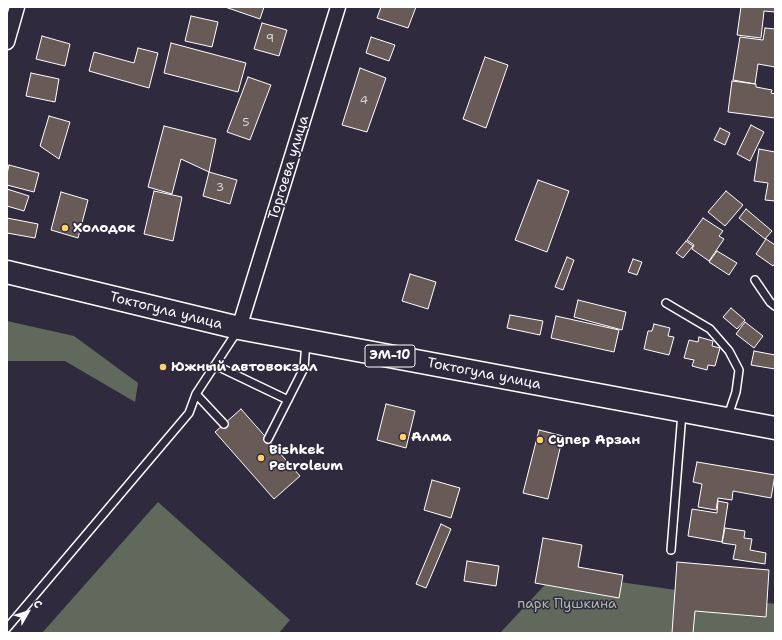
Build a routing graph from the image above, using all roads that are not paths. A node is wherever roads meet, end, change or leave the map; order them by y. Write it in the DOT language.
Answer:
graph roads {
  1 [pos="17,7"];
  2 [pos="338,7"];
  3 [pos="7,42"];
  4 [pos="7,272"];
  5 [pos="755,280"];
  6 [pos="666,303"];
  7 [pos="775,306"];
  8 [pos="239,328"];
  9 [pos="306,340"];
  10 [pos="215,365"];
  11 [pos="196,394"];
  12 [pos="288,400"];
  13 [pos="683,410"];
  14 [pos="727,419"];
  15 [pos="224,424"];
  16 [pos="775,428"];
  17 [pos="268,439"];
  18 [pos="671,550"];
  19 [pos="7,628"];
  1 -- 3 [label="street"];
  2 -- 8 [label="street, Торгоева улица"];
  4 -- 8 [label="highway, Токтогула улица / ЭМ-10"];
  5 -- 7 [label="lane"];
  6 -- 14 [label="lane"];
  8 -- 9 [label="highway, Токтогула улица / ЭМ-10"];
  8 -- 10 [label="lane"];
  9 -- 12 [label="lane"];
  9 -- 13 [label="highway, Токтогула улица / ЭМ-10"];
  10 -- 11 [label="lane"];
  10 -- 12 [label="lane"];
  11 -- 15 [label="lane"];
  11 -- 19 [label="lane"];
  12 -- 17 [label="lane"];
  13 -- 14 [label="highway, Токтогула улица / ЭМ-10"];
  13 -- 18 [label="lane"];
  14 -- 16 [label="highway, Токтогула улица / ЭМ-10"];
}
